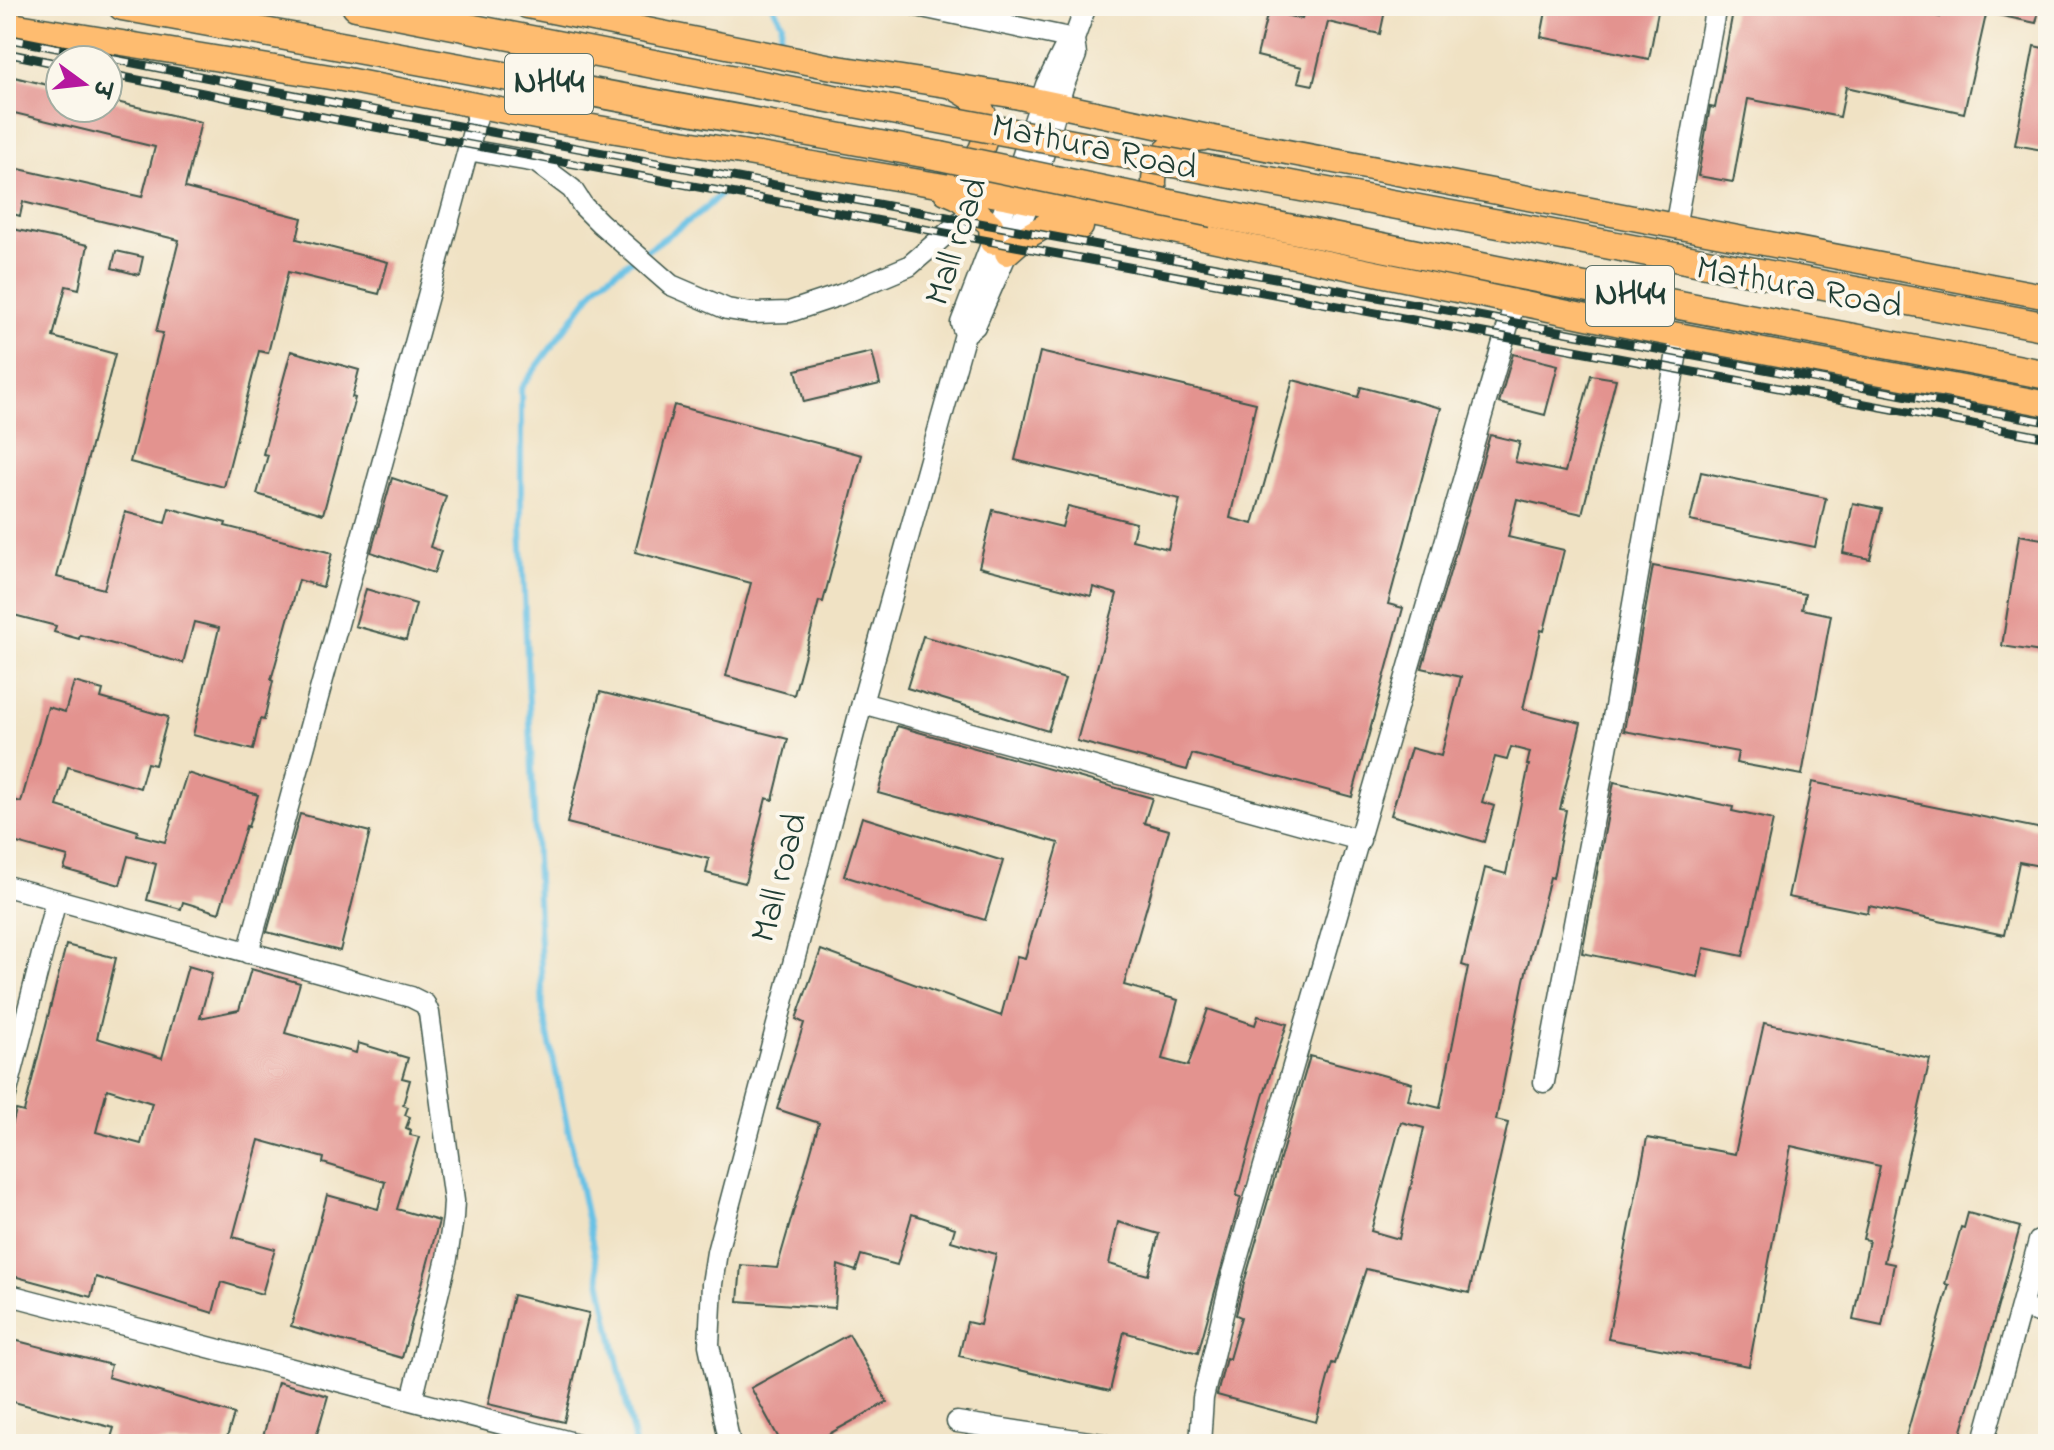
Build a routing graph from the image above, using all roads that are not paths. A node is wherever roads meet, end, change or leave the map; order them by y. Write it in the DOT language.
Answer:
graph roads {
  1 [pos="122,6"];
  2 [pos="356,6"];
  3 [pos="527,6"];
  4 [pos="917,6"];
  5 [pos="1086,6"];
  6 [pos="1716,6"];
  7 [pos="6,24"];
  8 [pos="1074,39"];
  9 [pos="952,86"];
  10 [pos="1053,100"];
  11 [pos="480,106"];
  12 [pos="1208,137"];
  13 [pos="468,150"];
  14 [pos="921,182"];
  15 [pos="1507,195"];
  16 [pos="1019,199"];
  17 [pos="974,210"];
  18 [pos="1675,227"];
  19 [pos="1195,234"];
  20 [pos="1000,248"];
  21 [pos="1347,266"];
  22 [pos="2048,297"];
  23 [pos="1515,301"];
  24 [pos="2048,327"];
  25 [pos="1680,335"];
  26 [pos="2048,375"];
  27 [pos="2048,404"];
  28 [pos="862,703"];
  29 [pos="1360,840"];
  30 [pos="6,886"];
  31 [pos="56,900"];
  32 [pos="248,953"];
  33 [pos="1544,1082"];
  34 [pos="6,1095"];
  35 [pos="2039,1241"];
  36 [pos="6,1294"];
  37 [pos="2021,1307"];
  38 [pos="2048,1315"];
  39 [pos="412,1400"];
  40 [pos="957,1422"];
  41 [pos="578,1444"];
  42 [pos="730,1444"];
  43 [pos="1103,1444"];
  44 [pos="1200,1444"];
  45 [pos="1983,1444"];
  1 -- 26 [label="highway, Mathura Road / NH44, bridge"];
  2 -- 24 [label="highway, Mathura Road / NH44, bridge"];
  3 -- 9 [label="main road"];
  4 -- 8 [label="street"];
  5 -- 8 [label="street, Mall road"];
  6 -- 18 [label="street"];
  7 -- 11 [label="main road"];
  8 -- 10 [label="street, Mall road"];
  9 -- 10 [label="main road"];
  9 -- 14 [label="main road"];
  10 -- 12 [label="main road"];
  10 -- 15 [label="main road"];
  10 -- 16 [label="street, Mall road"];
  11 -- 13 [label="street"];
  11 -- 14 [label="main road"];
  12 -- 15 [label="main road"];
  12 -- 19 [label="main road"];
  13 -- 17 [label="street"];
  13 -- 32 [label="street"];
  14 -- 16 [label="main road"];
  14 -- 17 [label="main road"];
  15 -- 18 [label="main road"];
  16 -- 19 [label="main road"];
  16 -- 20 [label="street, Mall road"];
  17 -- 20 [label="main road"];
  18 -- 22 [label="main road"];
  19 -- 21 [label="main road"];
  20 -- 21 [label="main road"];
  20 -- 28 [label="street, Mall road"];
  21 -- 23 [label="main road"];
  23 -- 25 [label="main road"];
  23 -- 29 [label="street"];
  25 -- 27 [label="main road"];
  25 -- 33 [label="street"];
  28 -- 29 [label="street"];
  28 -- 42 [label="street, Mall road"];
  29 -- 44 [label="street"];
  30 -- 31 [label="street"];
  31 -- 32 [label="street"];
  31 -- 34 [label="street"];
  32 -- 39 [label="street"];
  35 -- 37 [label="street"];
  36 -- 39 [label="street"];
  37 -- 38 [label="street"];
  37 -- 45 [label="street"];
  39 -- 41 [label="street"];
  40 -- 43 [label="street"];
}
